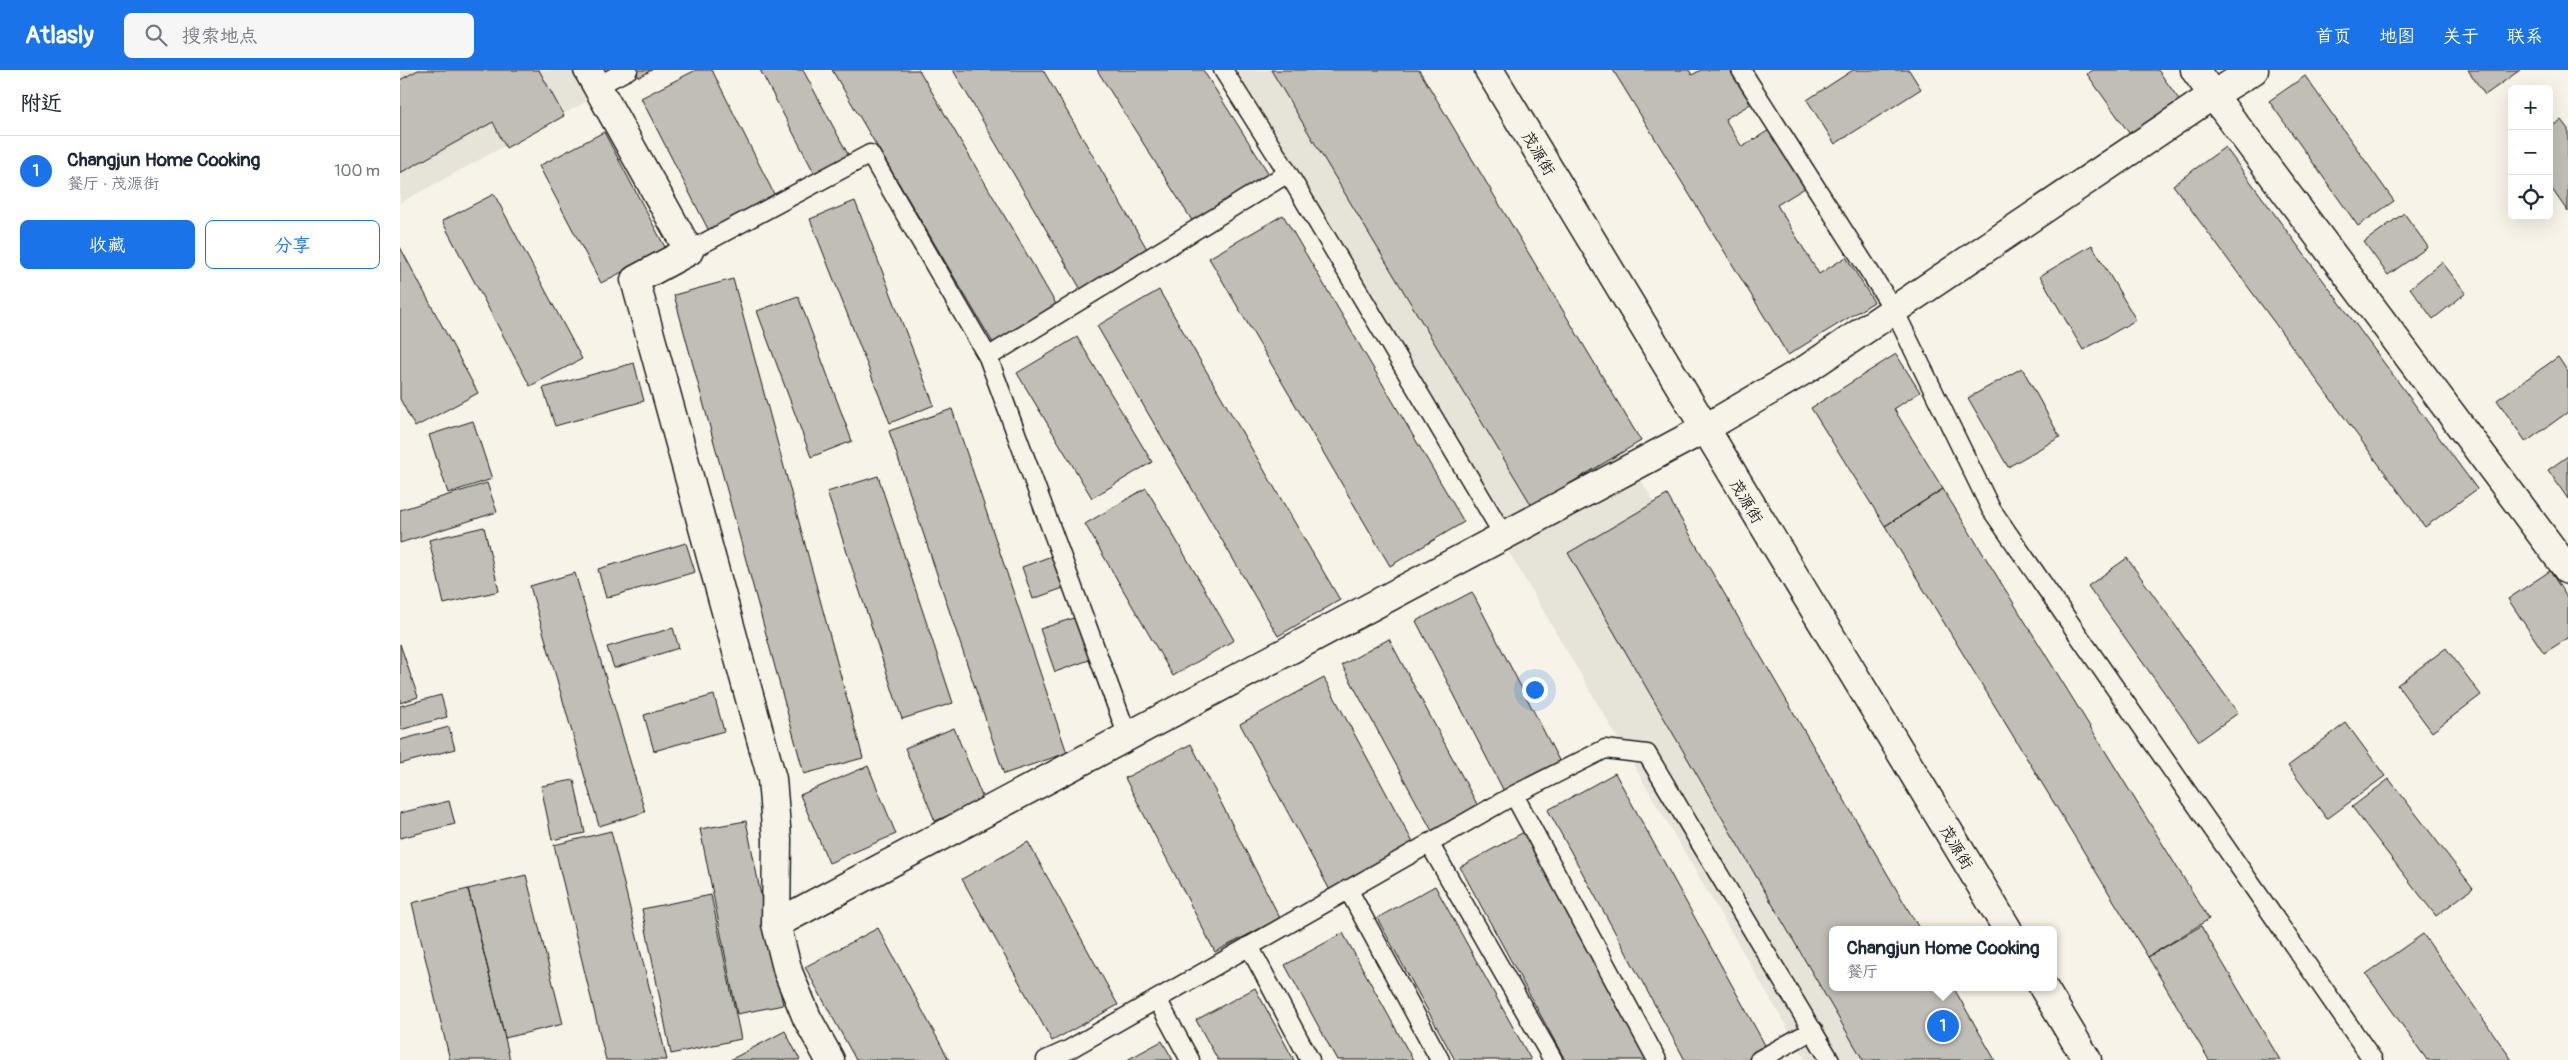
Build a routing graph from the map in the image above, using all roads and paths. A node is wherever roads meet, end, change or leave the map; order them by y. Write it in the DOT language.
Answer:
graph roads {
  1 [pos="628,70"];
  2 [pos="1223,70"];
  3 [pos="1489,70"];
  4 [pos="1741,70"];
  5 [pos="2195,70"];
  6 [pos="2254,70"];
  7 [pos="593,78"];
  8 [pos="2213,95"];
  9 [pos="1288,173"];
  10 [pos="689,251"];
  11 [pos="1894,310"];
  12 [pos="988,357"];
  13 [pos="1704,429"];
  14 [pos="1504,536"];
  15 [pos="2568,570"];
  16 [pos="1128,737"];
  17 [pos="1514,795"];
  18 [pos="1429,843"];
  19 [pos="1348,889"];
  20 [pos="776,924"];
  21 [pos="2006,926"];
  22 [pos="1249,946"];
  23 [pos="2045,991"];
  24 [pos="1157,999"];
  25 [pos="1813,1030"];
  26 [pos="1071,1055"];
  27 [pos="830,1060"];
  28 [pos="1046,1060"];
  29 [pos="1190,1060"];
  30 [pos="1310,1060"];
  31 [pos="1440,1060"];
  32 [pos="1553,1060"];
  33 [pos="1657,1060"];
  34 [pos="1759,1060"];
  35 [pos="1830,1060"];
  36 [pos="2087,1060"];
  37 [pos="2373,1060"];
  1 -- 7 [label="lane"];
  2 -- 9 [label="lane"];
  3 -- 13 [label="street, 茂源街"];
  4 -- 11 [label="lane"];
  5 -- 8 [label="street"];
  6 -- 8 [label="street"];
  7 -- 10 [label="street"];
  8 -- 11 [label="street"];
  8 -- 15 [label="street"];
  9 -- 12 [label="lane"];
  9 -- 14 [label="lane"];
  10 -- 12 [label="lane"];
  10 -- 20 [label="street"];
  11 -- 13 [label="street"];
  11 -- 37 [label="lane"];
  12 -- 16 [label="lane"];
  13 -- 14 [label="street"];
  13 -- 21 [label="street, 茂源街"];
  14 -- 16 [label="street"];
  16 -- 20 [label="street"];
  17 -- 18 [label="lane"];
  17 -- 25 [label="lane"];
  17 -- 33 [label="lane"];
  18 -- 19 [label="lane"];
  18 -- 32 [label="lane"];
  19 -- 22 [label="lane"];
  19 -- 31 [label="lane"];
  20 -- 27 [label="street"];
  22 -- 24 [label="lane"];
  22 -- 30 [label="lane"];
  23 -- 36 [label="street"];
  24 -- 26 [label="lane"];
  24 -- 29 [label="lane"];
  25 -- 34 [label="lane"];
  25 -- 35 [label="lane"];
  26 -- 28 [label="lane"];
}
